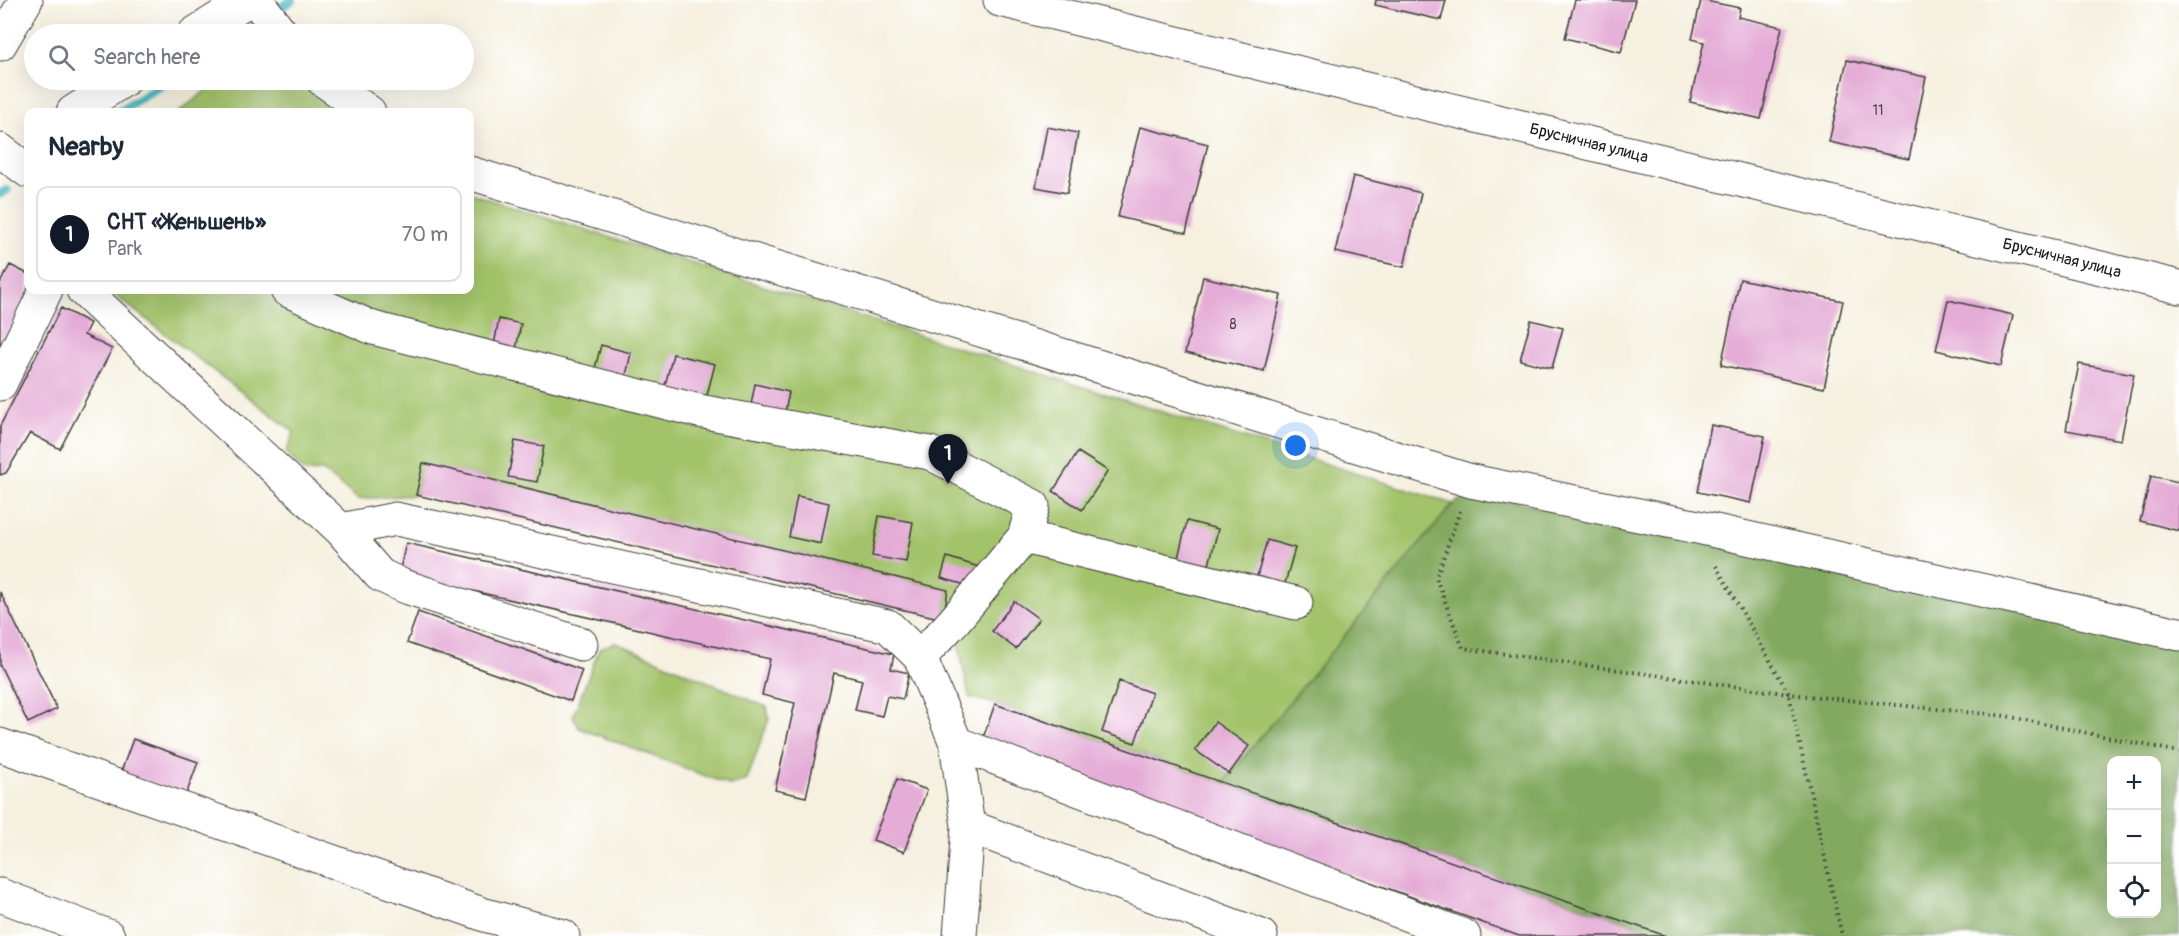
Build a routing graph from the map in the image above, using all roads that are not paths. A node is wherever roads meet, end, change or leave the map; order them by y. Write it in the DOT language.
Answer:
graph roads {
  1 [pos="26,0"];
  2 [pos="248,0"];
  3 [pos="256,0"];
  4 [pos="1000,0"];
  5 [pos="210,24"];
  6 [pos="274,24"];
  7 [pos="0,44"];
  8 [pos="108,90"];
  9 [pos="337,90"];
  10 [pos="79,108"];
  11 [pos="363,108"];
  12 [pos="474,174"];
  13 [pos="2179,286"];
  14 [pos="44,294"];
  15 [pos="87,294"];
  16 [pos="296,294"];
  17 [pos="0,384"];
  18 [pos="341,530"];
  19 [pos="1024,537"];
  20 [pos="1296,603"];
  21 [pos="2179,634"];
  22 [pos="581,645"];
  23 [pos="920,657"];
  24 [pos="956,743"];
  25 [pos="0,745"];
  26 [pos="968,826"];
  27 [pos="0,895"];
  28 [pos="104,935"];
  29 [pos="563,936"];
  30 [pos="960,936"];
  31 [pos="1261,936"];
  32 [pos="1464,936"];
  1 -- 7 [label="street"];
  2 -- 5 [label="street"];
  3 -- 6 [label="street"];
  4 -- 13 [label="street, Брусничная улица"];
  8 -- 10 [label="street"];
  9 -- 11 [label="street"];
  12 -- 21 [label="street"];
  14 -- 17 [label="street"];
  15 -- 18 [label="street"];
  16 -- 19 [label="street"];
  18 -- 22 [label="street"];
  18 -- 23 [label="street"];
  19 -- 20 [label="street"];
  19 -- 23 [label="street"];
  23 -- 24 [label="street"];
  24 -- 26 [label="street"];
  24 -- 32 [label="street"];
  25 -- 29 [label="street"];
  26 -- 30 [label="street"];
  26 -- 31 [label="street"];
  27 -- 28 [label="street"];
}
